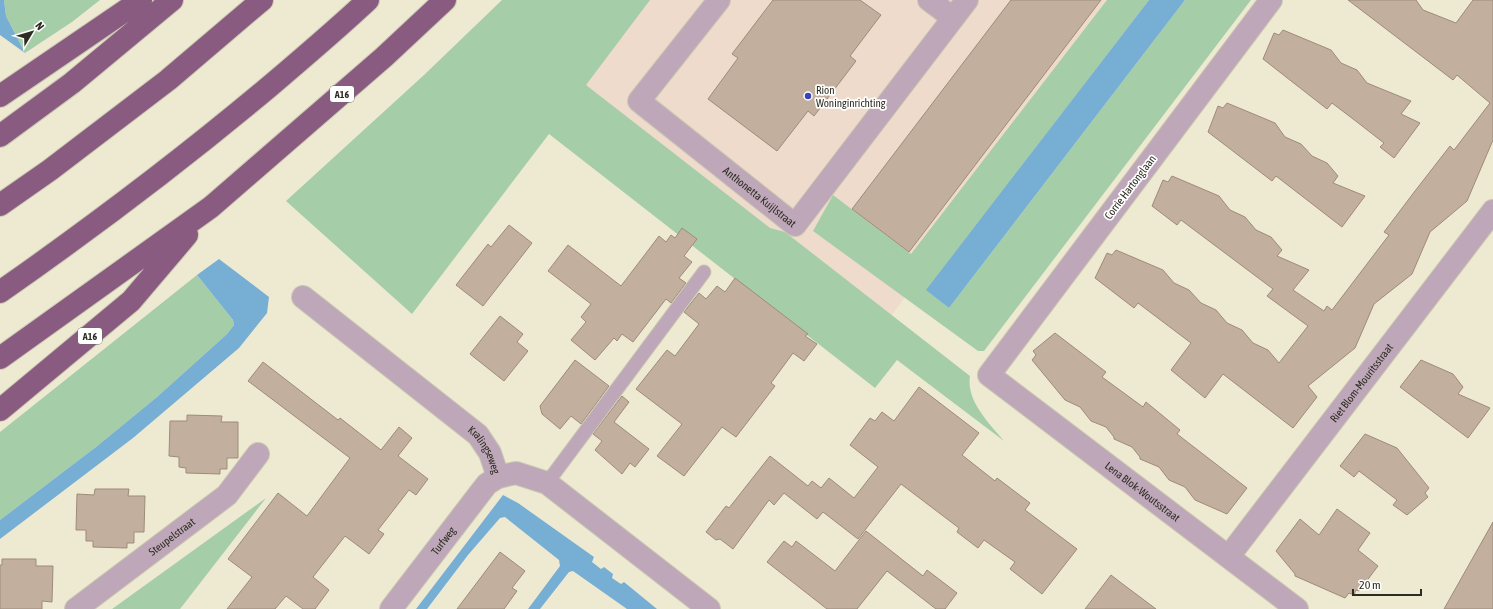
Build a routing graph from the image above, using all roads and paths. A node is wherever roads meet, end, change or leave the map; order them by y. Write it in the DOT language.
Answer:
graph roads {
  1 [pos="141,0"];
  2 [pos="172,0"];
  3 [pos="262,0"];
  4 [pos="368,0"];
  5 [pos="445,0"];
  6 [pos="719,0"];
  7 [pos="929,0"];
  8 [pos="967,0"];
  9 [pos="1271,0"];
  10 [pos="953,18"];
  11 [pos="0,96"];
  12 [pos="7,131"];
  13 [pos="0,205"];
  14 [pos="1493,211"];
  15 [pos="165,249"];
  16 [pos="704,272"];
  17 [pos="0,292"];
  18 [pos="303,297"];
  19 [pos="0,358"];
  20 [pos="989,375"];
  21 [pos="0,410"];
  22 [pos="258,454"];
  23 [pos="498,477"];
  24 [pos="547,483"];
  25 [pos="1229,556"];
  26 [pos="76,609"];
  27 [pos="391,609"];
  28 [pos="710,609"];
  29 [pos="1297,609"];
  1 -- 11 [label="highway"];
  2 -- 12 [label="highway"];
  3 -- 13 [label="highway"];
  4 -- 17 [label="highway"];
  5 -- 15 [label="highway, A16"];
  6 -- 10 [label="street, Anthonetta Kuijlstraat"];
  7 -- 10 [label="street"];
  8 -- 10 [label="street, Anthonetta Kuijlstraat"];
  9 -- 20 [label="street, Corrie Hartonglaan"];
  14 -- 25 [label="street, Riet Blom-Mouritsstraat"];
  15 -- 19 [label="highway, A16"];
  15 -- 21 [label="highway, A16"];
  16 -- 24 [label="lane"];
  18 -- 23 [label="street, Kralingseweg"];
  20 -- 25 [label="street, Lena Blok-Woutsstraat"];
  22 -- 26 [label="street, Steupelstraat"];
  23 -- 24 [label="street, Kralingseweg"];
  23 -- 27 [label="street, Turfweg"];
  24 -- 28 [label="street, Kralingseweg"];
  25 -- 29 [label="street, Lena Blok-Woutsstraat"];
}
